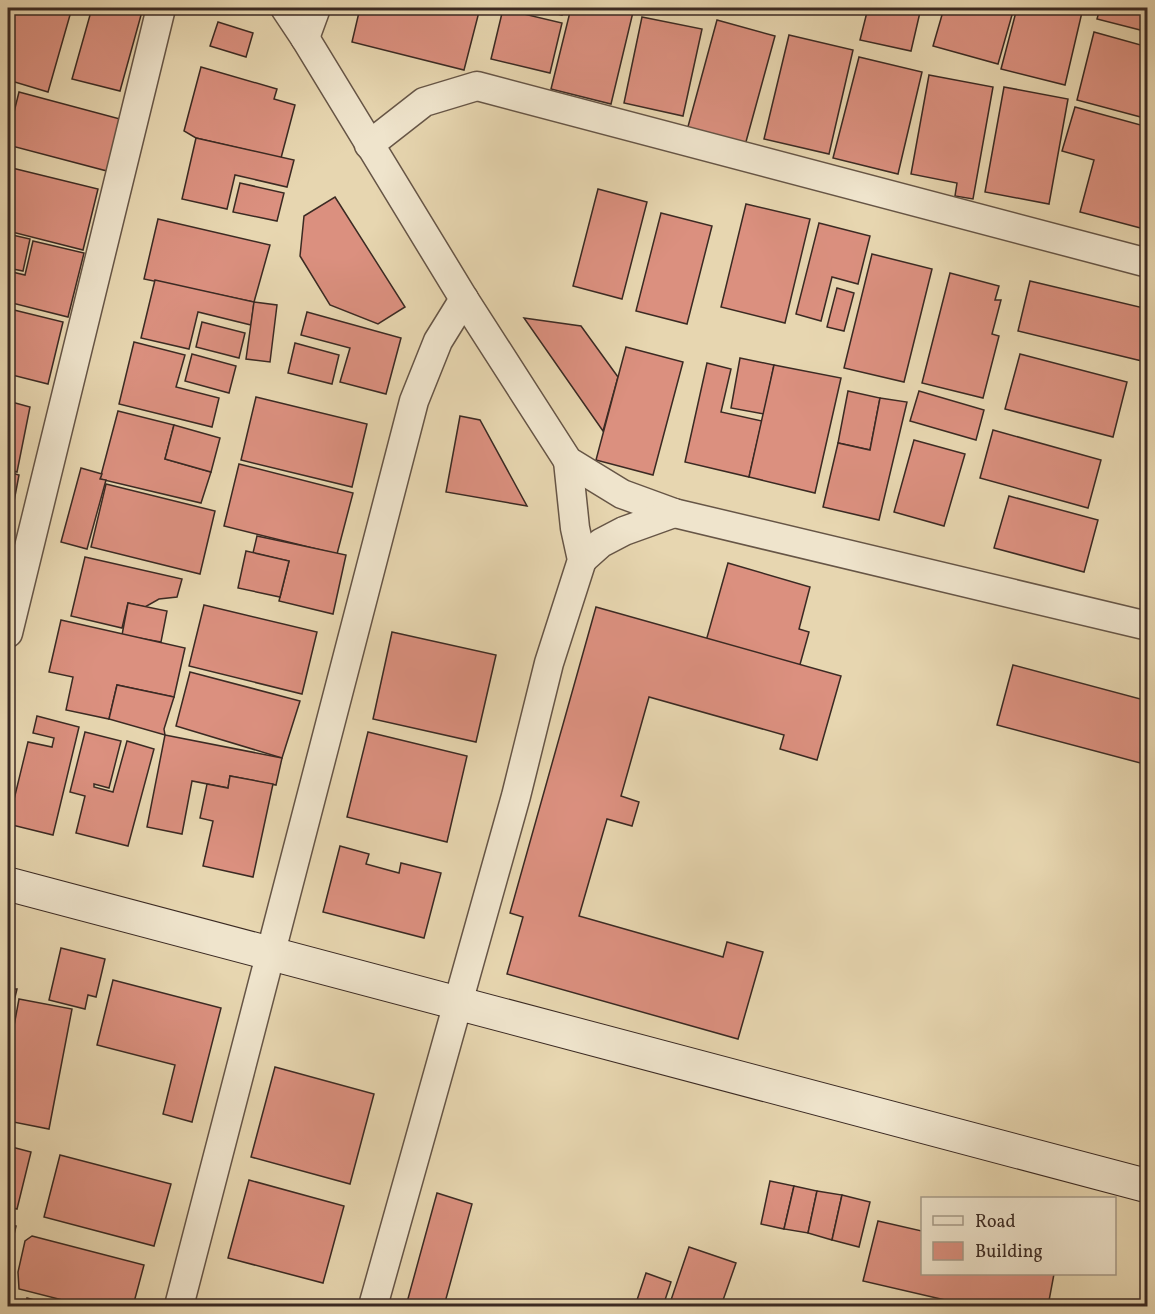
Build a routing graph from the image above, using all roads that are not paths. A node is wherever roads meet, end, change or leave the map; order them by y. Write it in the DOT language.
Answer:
graph roads {
  1 [pos="161,8"];
  2 [pos="285,8"];
  3 [pos="316,8"];
  4 [pos="305,38"];
  5 [pos="369,145"];
  6 [pos="1148,263"];
  7 [pos="464,299"];
  8 [pos="568,461"];
  9 [pos="674,513"];
  10 [pos="582,560"];
  11 [pos="1148,626"];
  12 [pos="8,633"];
  13 [pos="8,884"];
  14 [pos="270,955"];
  15 [pos="458,1005"];
  16 [pos="1148,1186"];
  17 [pos="179,1306"];
  18 [pos="373,1306"];
  1 -- 12 [label="street"];
  2 -- 4 [label="street"];
  3 -- 4 [label="street"];
  4 -- 5 [label="street"];
  5 -- 6 [label="street"];
  5 -- 7 [label="street"];
  7 -- 8 [label="street"];
  7 -- 14 [label="street"];
  8 -- 9 [label="street"];
  8 -- 10 [label="street"];
  9 -- 10 [label="street"];
  9 -- 11 [label="street"];
  10 -- 15 [label="street"];
  13 -- 14 [label="street"];
  14 -- 15 [label="street"];
  14 -- 17 [label="street"];
  15 -- 16 [label="street"];
  15 -- 18 [label="street"];
}
